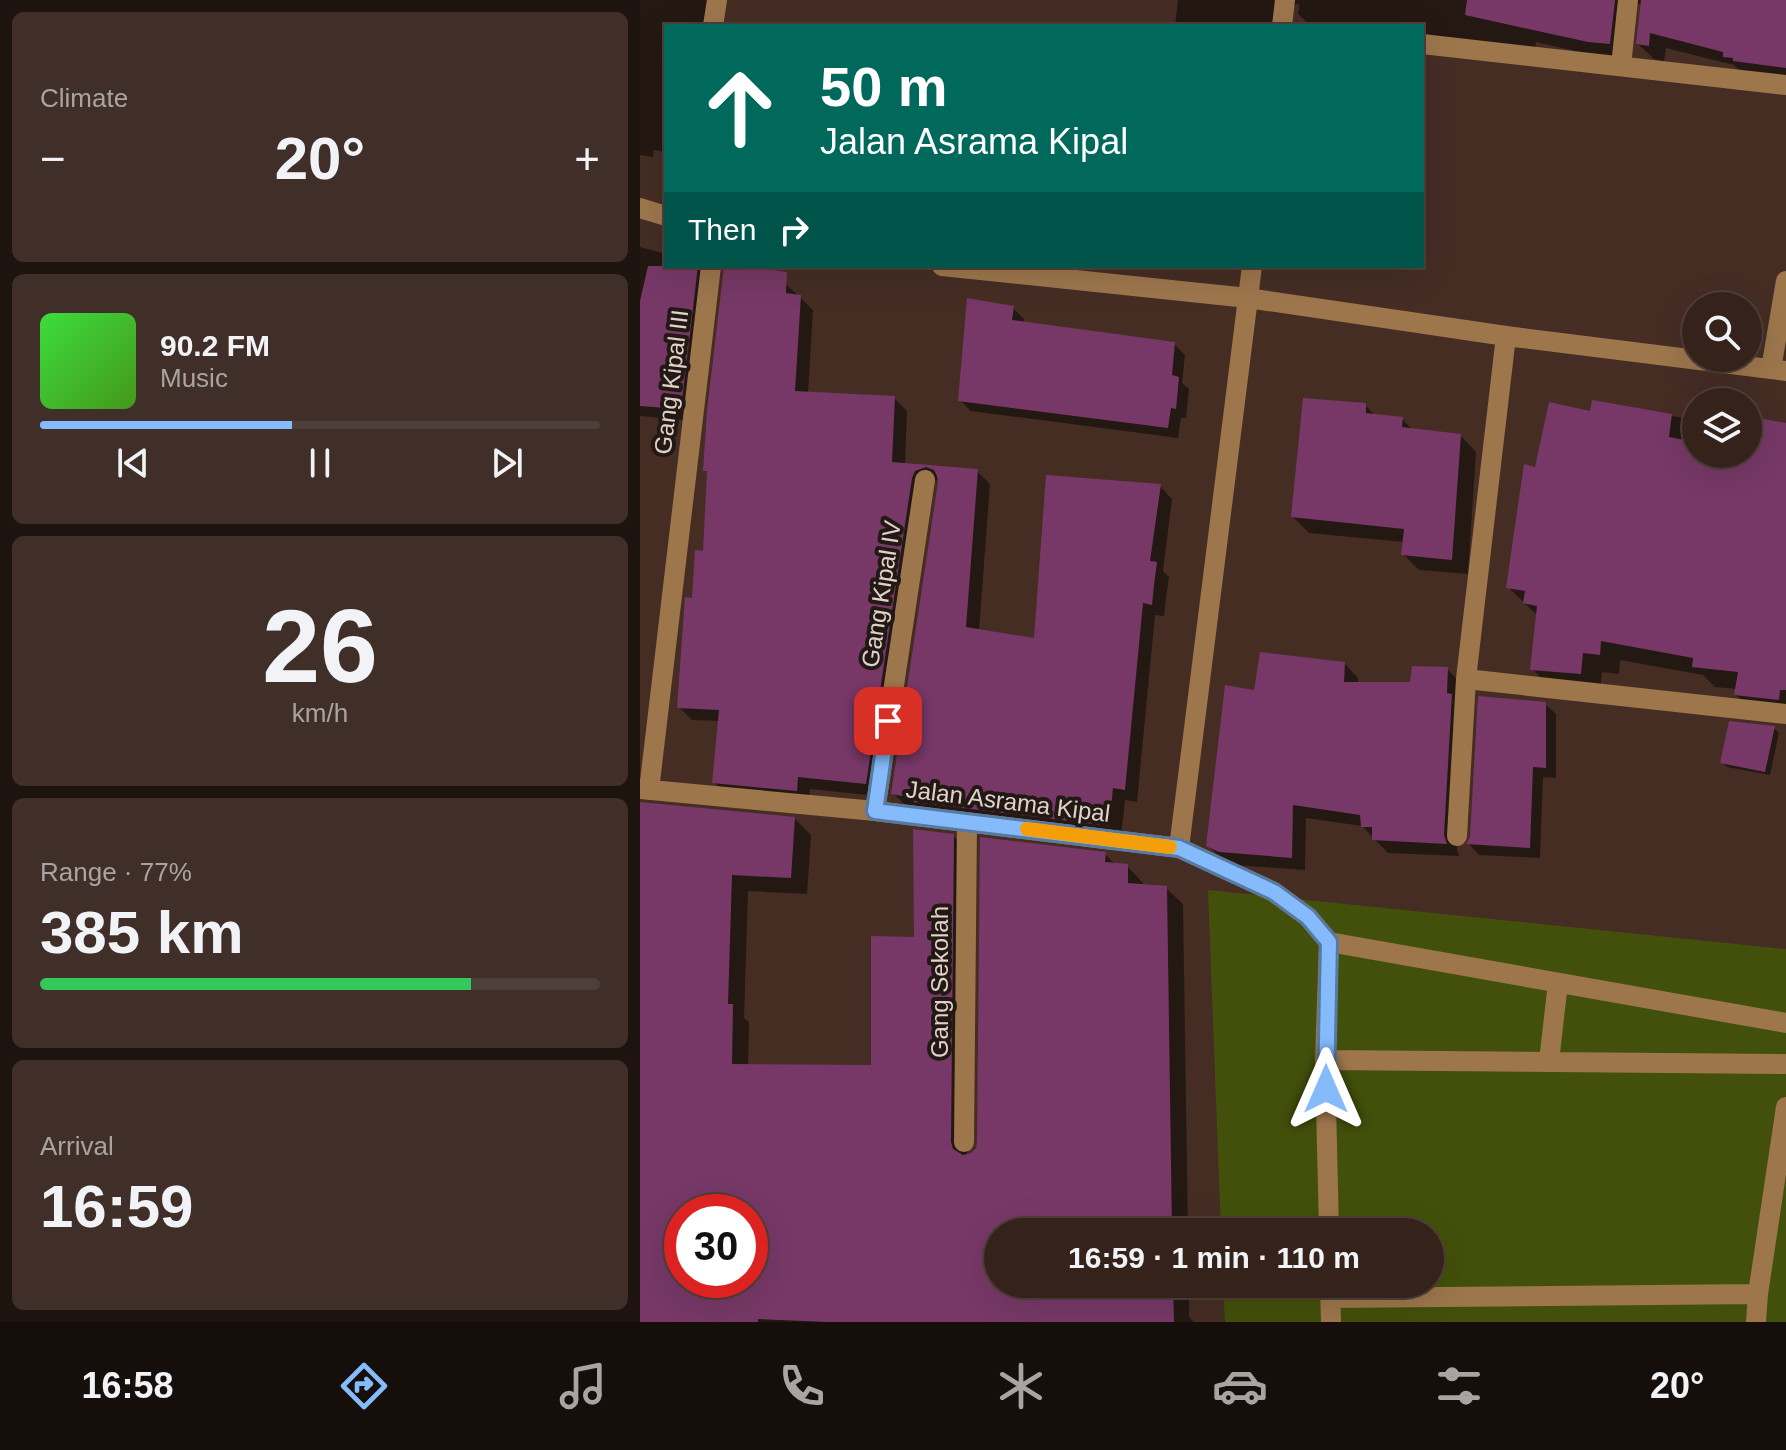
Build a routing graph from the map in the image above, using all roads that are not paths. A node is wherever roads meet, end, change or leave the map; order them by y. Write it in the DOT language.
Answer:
graph roads {
  1 [pos="717,0"];
  2 [pos="1285,0"];
  3 [pos="1628,0"];
  4 [pos="713,24"];
  5 [pos="1282,24"];
  6 [pos="1424,44"];
  7 [pos="1621,66"];
  8 [pos="1786,85"];
  9 [pos="640,208"];
  10 [pos="664,215"];
  11 [pos="711,268"];
  12 [pos="961,268"];
  13 [pos="1252,268"];
  14 [pos="1786,281"];
  15 [pos="1248,298"];
  16 [pos="1506,336"];
  17 [pos="1778,370"];
  18 [pos="925,480"];
  19 [pos="1466,679"];
  20 [pos="1786,714"];
  21 [pos="644,790"];
  22 [pos="875,811"];
  23 [pos="967,822"];
  24 [pos="1457,836"];
  25 [pos="1179,848"];
  26 [pos="1329,942"];
  27 [pos="1558,983"];
  28 [pos="1786,1023"];
  29 [pos="1325,1060"];
  30 [pos="1549,1061"];
  31 [pos="1786,1064"];
  32 [pos="1786,1107"];
  33 [pos="964,1142"];
  34 [pos="1329,1218"];
  35 [pos="1444,1292"];
  36 [pos="1758,1294"];
  37 [pos="1330,1298"];
  38 [pos="1331,1322"];
  39 [pos="1756,1322"];
  1 -- 4 [label="street"];
  2 -- 5 [label="street"];
  3 -- 7 [label="street"];
  6 -- 7 [label="street"];
  7 -- 8 [label="street"];
  9 -- 10 [label="street"];
  11 -- 21 [label="street, Gang Kipal III"];
  12 -- 15 [label="street"];
  13 -- 15 [label="street"];
  14 -- 17 [label="street"];
  15 -- 16 [label="street"];
  15 -- 25 [label="street"];
  16 -- 17 [label="street"];
  16 -- 19 [label="street"];
  18 -- 22 [label="street, Gang Kipal IV"];
  19 -- 20 [label="street"];
  19 -- 24 [label="street"];
  21 -- 22 [label="street, Jalan Asrama Kipal"];
  22 -- 23 [label="street, Jalan Asrama Kipal"];
  23 -- 25 [label="street, Jalan Asrama Kipal"];
  23 -- 33 [label="street, Gang Sekolah"];
  25 -- 26 [label="street, Jalan Asrama Kipal"];
  26 -- 27 [label="street"];
  26 -- 29 [label="street"];
  27 -- 28 [label="street"];
  27 -- 30 [label="street"];
  29 -- 30 [label="street"];
  29 -- 34 [label="street"];
  30 -- 31 [label="street"];
  32 -- 36 [label="street"];
  35 -- 36 [label="street"];
  36 -- 39 [label="street"];
  37 -- 38 [label="street"];
}
